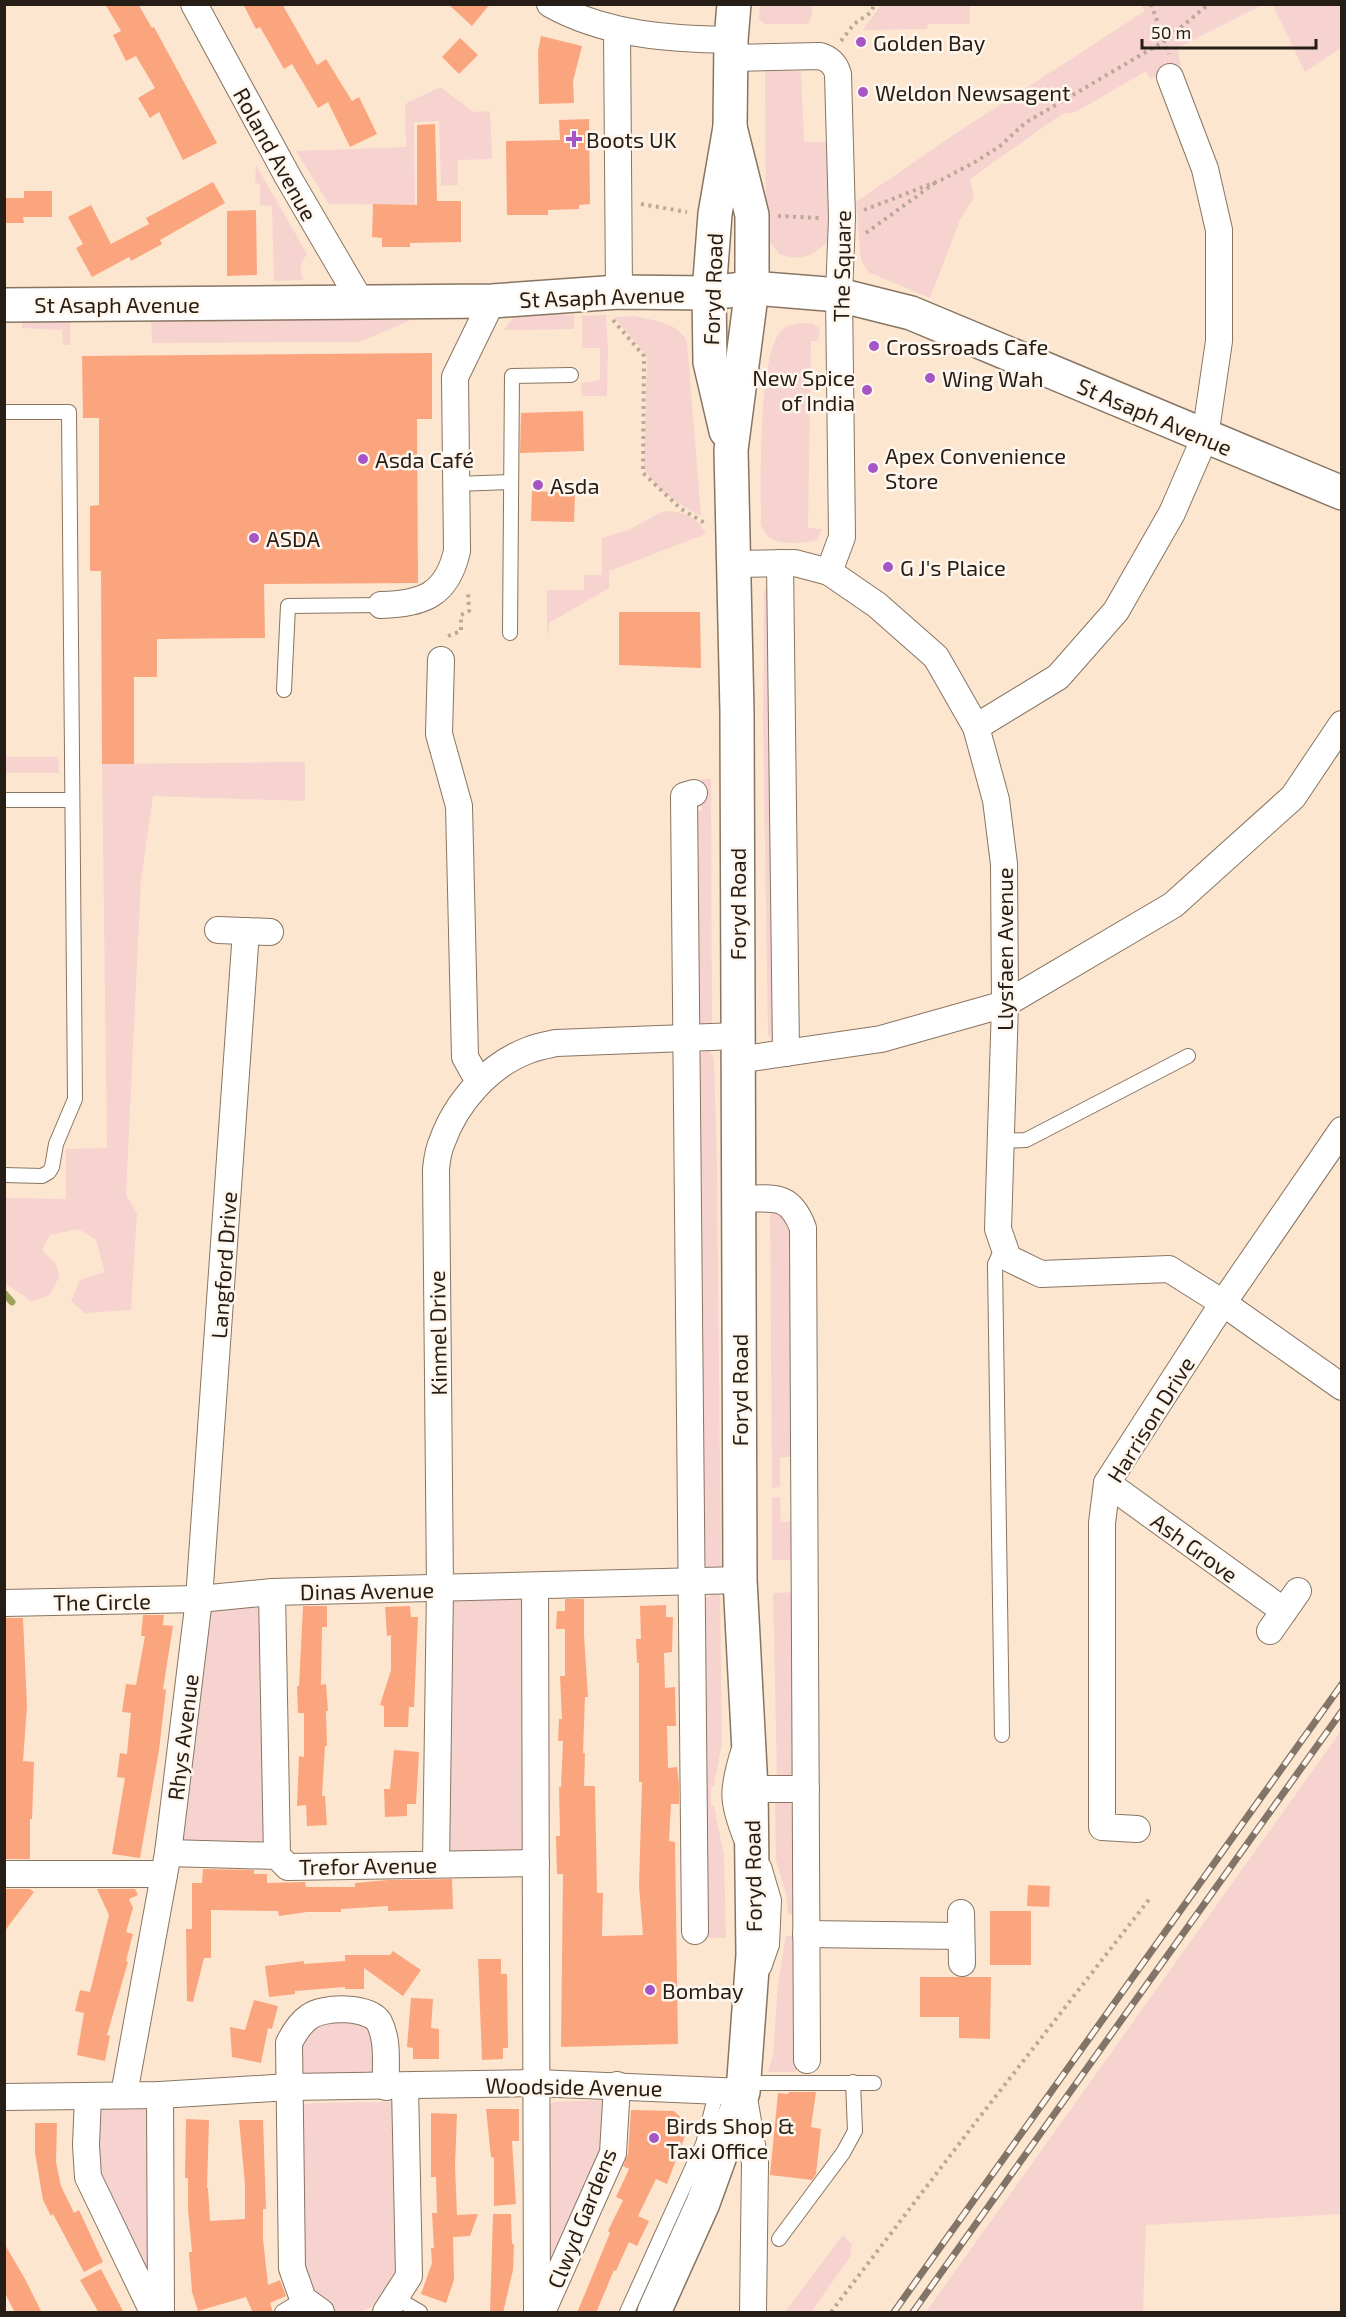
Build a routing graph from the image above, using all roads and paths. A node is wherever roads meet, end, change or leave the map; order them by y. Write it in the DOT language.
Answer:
graph roads {
  1 [pos="194,4"];
  2 [pos="550,4"];
  3 [pos="734,4"];
  4 [pos="875,4"];
  5 [pos="1151,4"];
  6 [pos="1209,4"];
  7 [pos="617,30"];
  8 [pos="1163,42"];
  9 [pos="731,49"];
  10 [pos="827,58"];
  11 [pos="1170,77"];
  12 [pos="730,127"];
  13 [pos="941,180"];
  14 [pos="842,218"];
  15 [pos="841,250"];
  16 [pos="752,288"];
  17 [pos="605,293"];
  18 [pos="709,293"];
  19 [pos="840,295"];
  20 [pos="492,301"];
  21 [pos="361,302"];
  22 [pos="4,305"];
  23 [pos="571,375"];
  24 [pos="4,412"];
  25 [pos="1205,437"];
  26 [pos="731,450"];
  27 [pos="510,482"];
  28 [pos="456,484"];
  29 [pos="1341,493"];
  30 [pos="705,524"];
  31 [pos="780,563"];
  32 [pos="734,564"];
  33 [pos="453,569"];
  34 [pos="830,572"];
  35 [pos="381,604"];
  36 [pos="510,633"];
  37 [pos="441,660"];
  38 [pos="284,690"];
  39 [pos="1341,724"];
  40 [pos="976,728"];
  41 [pos="694,793"];
  42 [pos="4,800"];
  43 [pos="72,800"];
  44 [pos="218,930"];
  45 [pos="1005,1004"];
  46 [pos="686,1038"];
  47 [pos="737,1048"];
  48 [pos="786,1053"];
  49 [pos="1188,1056"];
  50 [pos="479,1082"];
  51 [pos="1341,1130"];
  52 [pos="1001,1141"];
  53 [pos="4,1175"];
  54 [pos="738,1199"];
  55 [pos="1004,1246"];
  56 [pos="1223,1303"];
  57 [pos="1341,1387"];
  58 [pos="1107,1483"];
  59 [pos="740,1580"];
  60 [pos="691,1582"];
  61 [pos="535,1586"];
  62 [pos="440,1588"];
  63 [pos="272,1592"];
  64 [pos="199,1599"];
  65 [pos="4,1603"];
  66 [pos="1284,1611"];
  67 [pos="747,1719"];
  68 [pos="1002,1735"];
  69 [pos="751,1789"];
  70 [pos="806,1789"];
  71 [pos="752,1824"];
  72 [pos="1137,1829"];
  73 [pos="277,1856"];
  74 [pos="166,1863"];
  75 [pos="536,1863"];
  76 [pos="436,1864"];
  77 [pos="752,1870"];
  78 [pos="4,1874"];
  79 [pos="1151,1897"];
  80 [pos="695,1931"];
  81 [pos="806,1934"];
  82 [pos="962,1963"];
  83 [pos="748,2016"];
  84 [pos="807,2060"];
  85 [pos="853,2082"];
  86 [pos="537,2083"];
  87 [pos="874,2083"];
  88 [pos="617,2085"];
  89 [pos="289,2087"];
  90 [pos="396,2087"];
  91 [pos="735,2088"];
  92 [pos="124,2094"];
  93 [pos="160,2095"];
  94 [pos="88,2096"];
  95 [pos="4,2097"];
  96 [pos="779,2239"];
  97 [pos="391,2305"];
  98 [pos="312,2306"];
  99 [pos="153,2313"];
  100 [pos="161,2313"];
  101 [pos="282,2313"];
  102 [pos="420,2313"];
  103 [pos="537,2313"];
  104 [pos="542,2313"];
  105 [pos="627,2313"];
  106 [pos="654,2313"];
  107 [pos="753,2313"];
  108 [pos="831,2313"];
  1 -- 21 [label="street, Roland Avenue"];
  2 -- 7 [label="street"];
  3 -- 9 [label="main road, Foryd Road"];
  4 -- 10 [label="path"];
  5 -- 8 [label="path"];
  6 -- 8 [label="path"];
  7 -- 9 [label="street"];
  7 -- 17 [label="street"];
  8 -- 11 [label="path"];
  8 -- 13 [label="path"];
  9 -- 10 [label="street"];
  9 -- 12 [label="main road, Foryd Road"];
  10 -- 14 [label="street, The Square"];
  11 -- 25 [label="street"];
  12 -- 16 [label="main road, Foryd Road"];
  12 -- 18 [label="main road"];
  13 -- 14 [label="path"];
  13 -- 15 [label="path"];
  14 -- 15 [label="street, The Square"];
  15 -- 19 [label="street, The Square"];
  16 -- 18 [label="main road, St Asaph Avenue"];
  16 -- 19 [label="main road, St Asaph Avenue"];
  16 -- 26 [label="main road"];
  17 -- 18 [label="main road, St Asaph Avenue"];
  17 -- 20 [label="main road, St Asaph Avenue"];
  17 -- 30 [label="path"];
  18 -- 26 [label="main road, Foryd Road"];
  19 -- 25 [label="main road, St Asaph Avenue"];
  19 -- 34 [label="street, The Square"];
  20 -- 21 [label="main road, St Asaph Avenue"];
  20 -- 28 [label="street"];
  21 -- 22 [label="main road, St Asaph Avenue"];
  23 -- 27 [label="lane"];
  24 -- 43 [label="lane"];
  25 -- 29 [label="main road, St Asaph Avenue"];
  25 -- 40 [label="street"];
  26 -- 32 [label="main road, Foryd Road"];
  27 -- 28 [label="lane"];
  27 -- 36 [label="lane"];
  28 -- 33 [label="street"];
  31 -- 32 [label="street, Llysfaen Avenue"];
  31 -- 34 [label="street, Llysfaen Avenue"];
  31 -- 48 [label="street, Foryd Road"];
  32 -- 47 [label="main road, Foryd Road"];
  33 -- 35 [label="street"];
  33 -- 37 [label="path"];
  34 -- 40 [label="street, Llysfaen Avenue"];
  35 -- 38 [label="lane"];
  37 -- 50 [label="street"];
  39 -- 45 [label="street, Kinmel Drive"];
  40 -- 45 [label="street, Llysfaen Avenue"];
  41 -- 46 [label="street"];
  42 -- 43 [label="lane"];
  43 -- 53 [label="lane"];
  44 -- 64 [label="street, Langford Drive"];
  45 -- 48 [label="street, Kinmel Drive"];
  45 -- 52 [label="street, Llysfaen Avenue"];
  46 -- 47 [label="street, Kinmel Drive"];
  46 -- 50 [label="street, Kinmel Drive"];
  46 -- 60 [label="street"];
  47 -- 48 [label="street, Kinmel Drive"];
  47 -- 54 [label="main road, Foryd Road"];
  49 -- 52 [label="lane"];
  50 -- 62 [label="street, Kinmel Drive"];
  51 -- 56 [label="street, Harrison Drive"];
  52 -- 55 [label="street, Llysfaen Avenue"];
  54 -- 59 [label="main road, Foryd Road"];
  54 -- 70 [label="street"];
  55 -- 56 [label="street"];
  55 -- 68 [label="lane"];
  56 -- 57 [label="street"];
  56 -- 58 [label="street, Harrison Drive"];
  58 -- 66 [label="street, Ash Grove"];
  58 -- 72 [label="street, Harrison Drive"];
  59 -- 60 [label="street, Dinas Avenue"];
  59 -- 67 [label="main road, Foryd Road"];
  60 -- 61 [label="street, Dinas Avenue"];
  60 -- 80 [label="street"];
  61 -- 62 [label="street, Dinas Avenue"];
  61 -- 75 [label="street"];
  62 -- 63 [label="street, Dinas Avenue"];
  62 -- 76 [label="street, Kinmel Drive"];
  63 -- 64 [label="street, Dinas Avenue"];
  63 -- 73 [label="street"];
  64 -- 65 [label="street, The Circle"];
  64 -- 74 [label="street, Rhys Avenue"];
  67 -- 69 [label="main road, Foryd Road"];
  67 -- 77 [label="lane"];
  69 -- 70 [label="street"];
  69 -- 71 [label="main road, Foryd Road"];
  70 -- 81 [label="street"];
  71 -- 77 [label="main road, Foryd Road"];
  71 -- 83 [label="lane"];
  73 -- 74 [label="street, Trefor Avenue"];
  73 -- 76 [label="street, Trefor Avenue"];
  74 -- 78 [label="street, Trefor Avenue"];
  74 -- 92 [label="street, Rhys Avenue"];
  75 -- 76 [label="street, Trefor Avenue"];
  75 -- 86 [label="street"];
  77 -- 83 [label="main road, Foryd Road"];
  79 -- 108 [label="path"];
  81 -- 82 [label="street"];
  81 -- 84 [label="street"];
  83 -- 91 [label="main road, Foryd Road"];
  85 -- 87 [label="lane"];
  85 -- 91 [label="lane"];
  85 -- 96 [label="lane"];
  86 -- 88 [label="street, Woodside Avenue"];
  86 -- 90 [label="street, Woodside Avenue"];
  86 -- 103 [label="street, Clwyd Gardens"];
  88 -- 91 [label="street, Woodside Avenue"];
  88 -- 104 [label="street, Clwyd Gardens"];
  89 -- 90 [label="street, Woodside Avenue"];
  89 -- 90 [label="street"];
  89 -- 93 [label="street, Woodside Avenue"];
  89 -- 98 [label="street"];
  90 -- 97 [label="street"];
  91 -- 105 [label="lane"];
  91 -- 106 [label="main road, Foryd Road"];
  91 -- 107 [label="street"];
  92 -- 93 [label="street, Woodside Avenue"];
  92 -- 94 [label="street, Woodside Avenue"];
  93 -- 100 [label="street"];
  94 -- 95 [label="street, Woodside Avenue"];
  94 -- 99 [label="street"];
  97 -- 102 [label="lane"];
  98 -- 101 [label="lane"];
}
